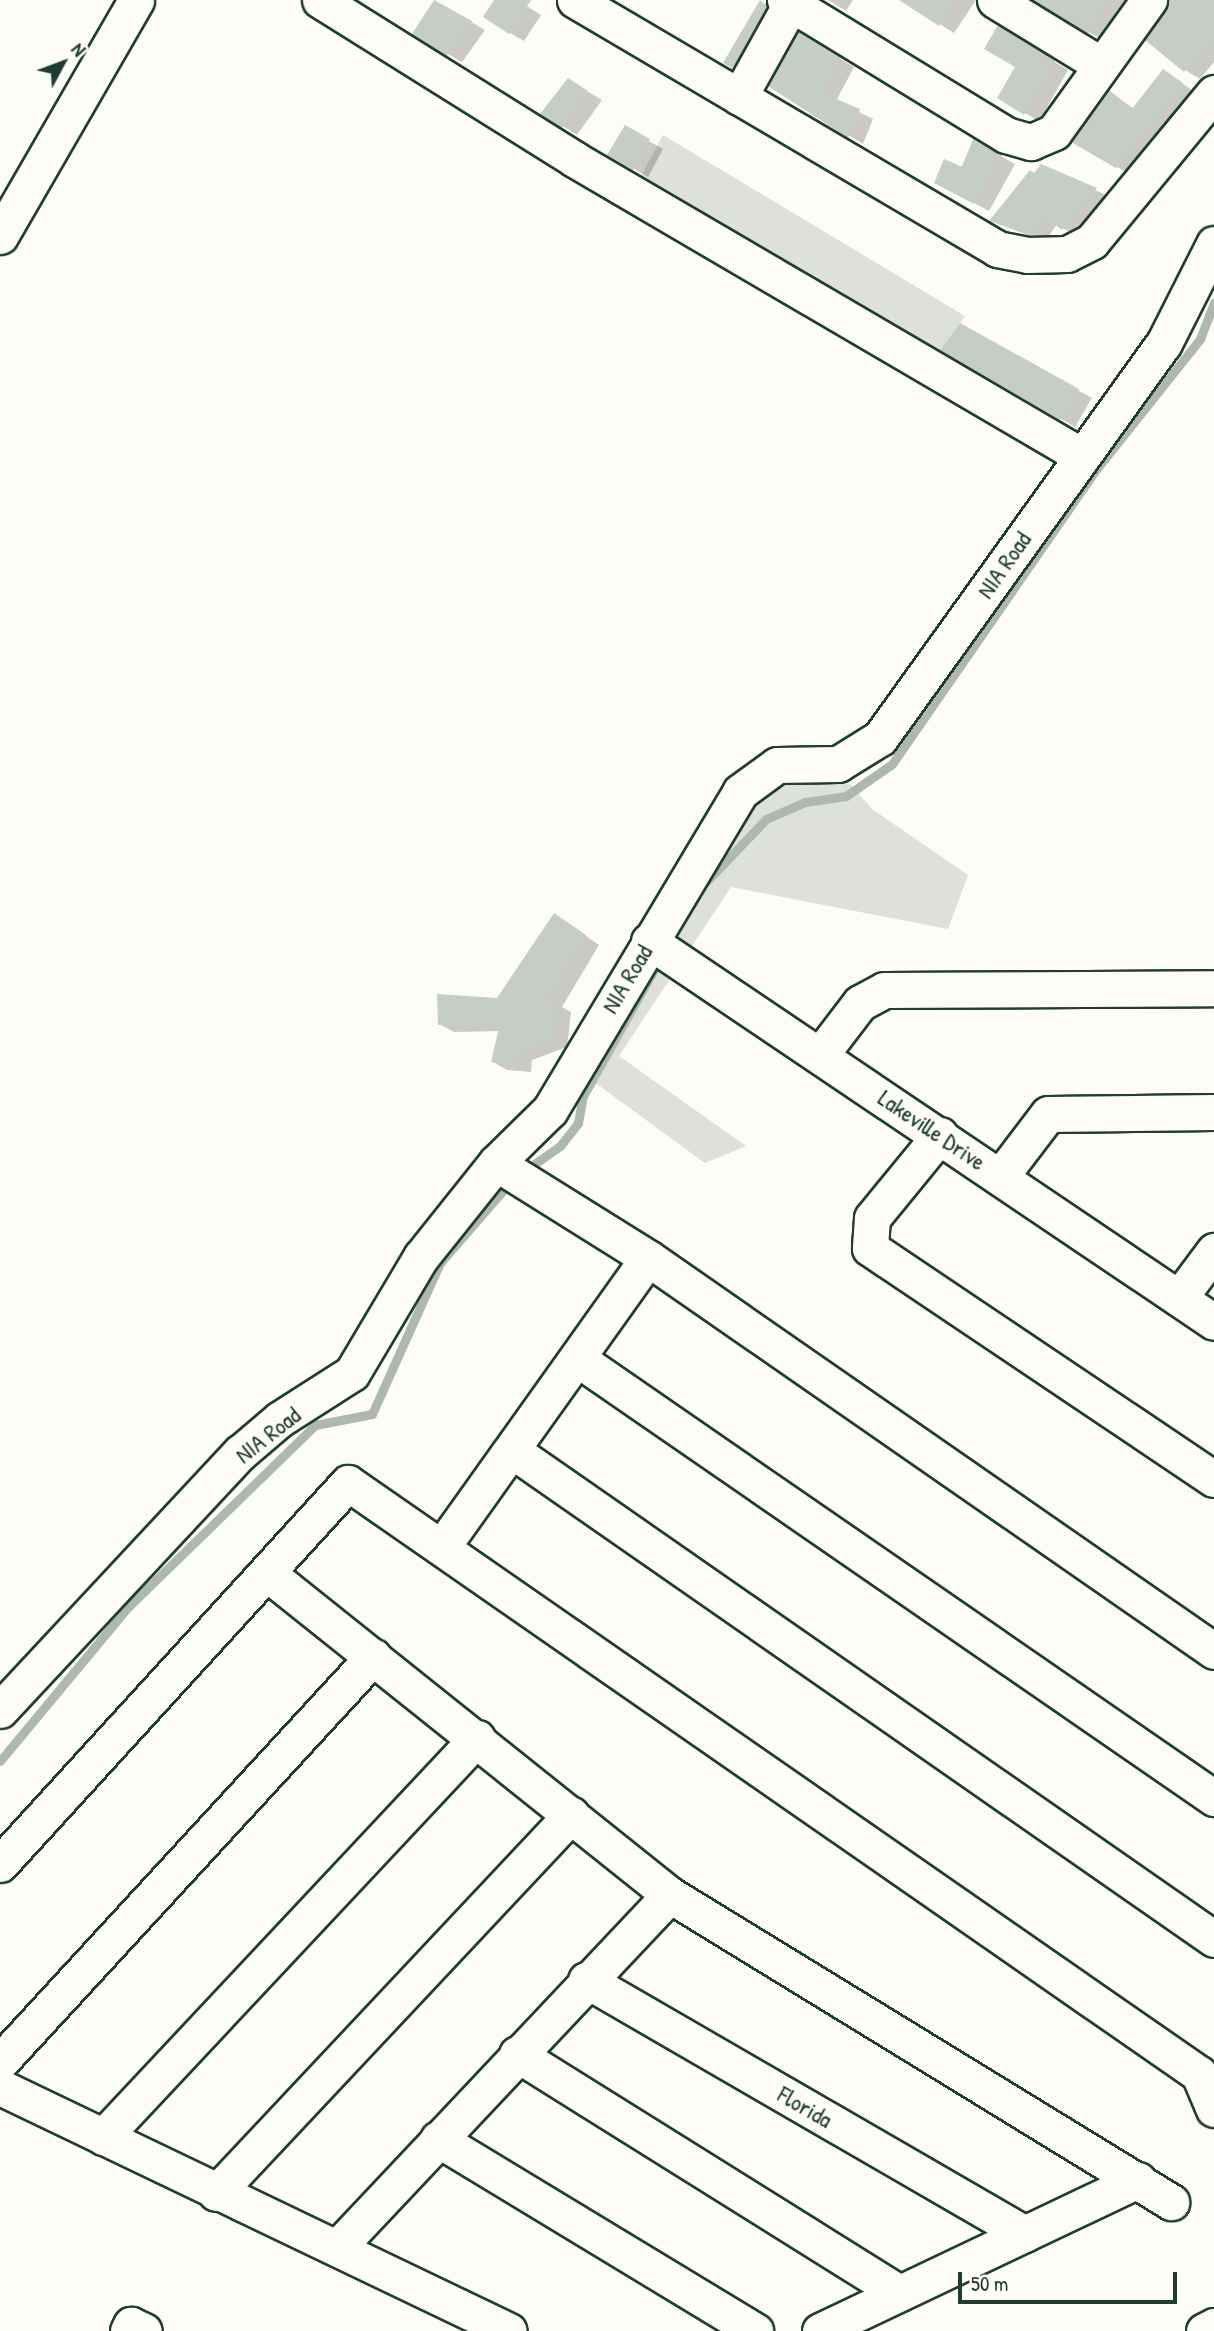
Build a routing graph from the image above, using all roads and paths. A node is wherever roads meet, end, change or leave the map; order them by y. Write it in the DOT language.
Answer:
graph roads {
  1 [pos="136,0"];
  2 [pos="320,0"];
  3 [pos="575,0"];
  4 [pos="995,0"];
  5 [pos="1149,0"];
  6 [pos="790,1"];
  7 [pos="1101,65"];
  8 [pos="1214,93"];
  9 [pos="738,97"];
  10 [pos="0,236"];
  11 [pos="1214,244"];
  12 [pos="1080,455"];
  13 [pos="649,941"];
  14 [pos="1214,988"];
  15 [pos="821,1054"];
  16 [pos="1214,1112"];
  17 [pos="940,1135"];
  18 [pos="508,1171"];
  19 [pos="1000,1177"];
  20 [pos="1214,1251"];
  21 [pos="648,1258"];
  22 [pos="1179,1298"];
  23 [pos="1214,1322"];
  24 [pos="578,1359"];
  25 [pos="513,1451"];
  26 [pos="1214,1479"];
  27 [pos="444,1544"];
  28 [pos="267,1573"];
  29 [pos="1214,1651"];
  30 [pos="373,1657"];
  31 [pos="0,1710"];
  32 [pos="477,1738"];
  33 [pos="1214,1798"];
  34 [pos="571,1815"];
  35 [pos="0,1864"];
  36 [pos="670,1895"];
  37 [pos="1214,1939"];
  38 [pos="586,1980"];
  39 [pos="517,2054"];
  40 [pos="0,2062"];
  41 [pos="1207,2064"];
  42 [pos="0,2087"];
  43 [pos="1214,2109"];
  44 [pos="103,2137"];
  45 [pos="438,2139"];
  46 [pos="1138,2180"];
  47 [pos="216,2193"];
  48 [pos="1171,2202"];
  49 [pos="1025,2234"];
  50 [pos="337,2248"];
  51 [pos="900,2293"];
  52 [pos="1214,2326"];
  53 [pos="128,2331"];
  54 [pos="144,2331"];
  55 [pos="509,2331"];
  56 [pos="755,2331"];
  57 [pos="820,2331"];
  58 [pos="1205,2331"];
  1 -- 10 [label="street"];
  2 -- 12 [label="street"];
  3 -- 9 [label="street"];
  4 -- 7 [label="street"];
  5 -- 7 [label="street"];
  6 -- 7 [label="street"];
  6 -- 9 [label="street"];
  8 -- 9 [label="street"];
  11 -- 12 [label="street, NIA Road"];
  12 -- 13 [label="street, NIA Road"];
  13 -- 15 [label="street, Lakeville Drive"];
  13 -- 18 [label="street, NIA Road"];
  14 -- 15 [label="street"];
  15 -- 17 [label="street, Lakeville Drive"];
  16 -- 19 [label="street"];
  17 -- 19 [label="street, Lakeville Drive"];
  17 -- 26 [label="street"];
  18 -- 21 [label="street"];
  18 -- 31 [label="street, NIA Road"];
  19 -- 22 [label="street, Lakeville Drive"];
  20 -- 22 [label="street"];
  21 -- 24 [label="street"];
  21 -- 29 [label="street"];
  22 -- 23 [label="street, Lakeville Drive"];
  24 -- 25 [label="street"];
  24 -- 33 [label="street"];
  25 -- 27 [label="street"];
  25 -- 37 [label="street"];
  27 -- 28 [label="street"];
  27 -- 41 [label="street"];
  28 -- 30 [label="street"];
  28 -- 35 [label="street"];
  30 -- 32 [label="street"];
  30 -- 40 [label="street"];
  32 -- 34 [label="street"];
  32 -- 44 [label="street"];
  34 -- 36 [label="street"];
  34 -- 47 [label="street"];
  36 -- 38 [label="street"];
  36 -- 46 [label="street"];
  38 -- 39 [label="street"];
  38 -- 49 [label="street, Florida"];
  39 -- 45 [label="street"];
  39 -- 51 [label="street"];
  41 -- 43 [label="street"];
  42 -- 44 [label="street"];
  44 -- 47 [label="street"];
  45 -- 50 [label="street"];
  45 -- 56 [label="street"];
  46 -- 48 [label="street"];
  46 -- 49 [label="street"];
  47 -- 50 [label="street"];
  49 -- 51 [label="street"];
  50 -- 55 [label="street"];
  51 -- 57 [label="street"];
  52 -- 58 [label="street"];
  53 -- 54 [label="street"];
}
